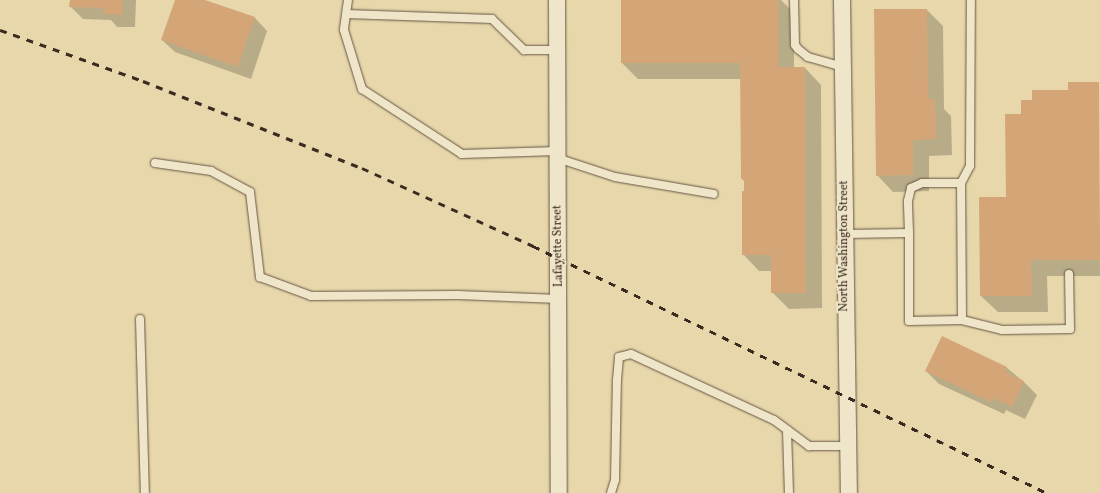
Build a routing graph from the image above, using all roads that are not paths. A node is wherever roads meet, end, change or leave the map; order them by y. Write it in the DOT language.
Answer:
graph roads {
  1 [pos="348,0"];
  2 [pos="557,0"];
  3 [pos="794,0"];
  4 [pos="842,0"];
  5 [pos="971,0"];
  6 [pos="346,14"];
  7 [pos="557,50"];
  8 [pos="844,67"];
  9 [pos="557,155"];
  10 [pos="155,163"];
  11 [pos="961,183"];
  12 [pos="714,194"];
  13 [pos="909,232"];
  14 [pos="845,234"];
  15 [pos="1069,274"];
  16 [pos="559,299"];
  17 [pos="140,319"];
  18 [pos="962,320"];
  19 [pos="787,430"];
  20 [pos="848,446"];
  21 [pos="145,493"];
  22 [pos="558,493"];
  23 [pos="611,493"];
  24 [pos="789,493"];
  25 [pos="849,493"];
  1 -- 6 [label="lane"];
  2 -- 7 [label="street, Lafayette Street"];
  3 -- 8 [label="lane"];
  4 -- 8 [label="street, North Washington Street"];
  5 -- 11 [label="lane"];
  6 -- 7 [label="lane"];
  6 -- 9 [label="lane"];
  7 -- 9 [label="street, Lafayette Street"];
  8 -- 14 [label="street, North Washington Street"];
  9 -- 12 [label="lane"];
  9 -- 16 [label="street, Lafayette Street"];
  10 -- 16 [label="lane"];
  11 -- 13 [label="lane"];
  11 -- 18 [label="lane"];
  13 -- 14 [label="lane"];
  13 -- 18 [label="lane"];
  14 -- 20 [label="street, North Washington Street"];
  15 -- 18 [label="lane"];
  16 -- 22 [label="street, Lafayette Street"];
  17 -- 21 [label="lane"];
  19 -- 20 [label="lane"];
  19 -- 23 [label="lane"];
  19 -- 24 [label="lane"];
  20 -- 25 [label="street, North Washington Street"];
}
